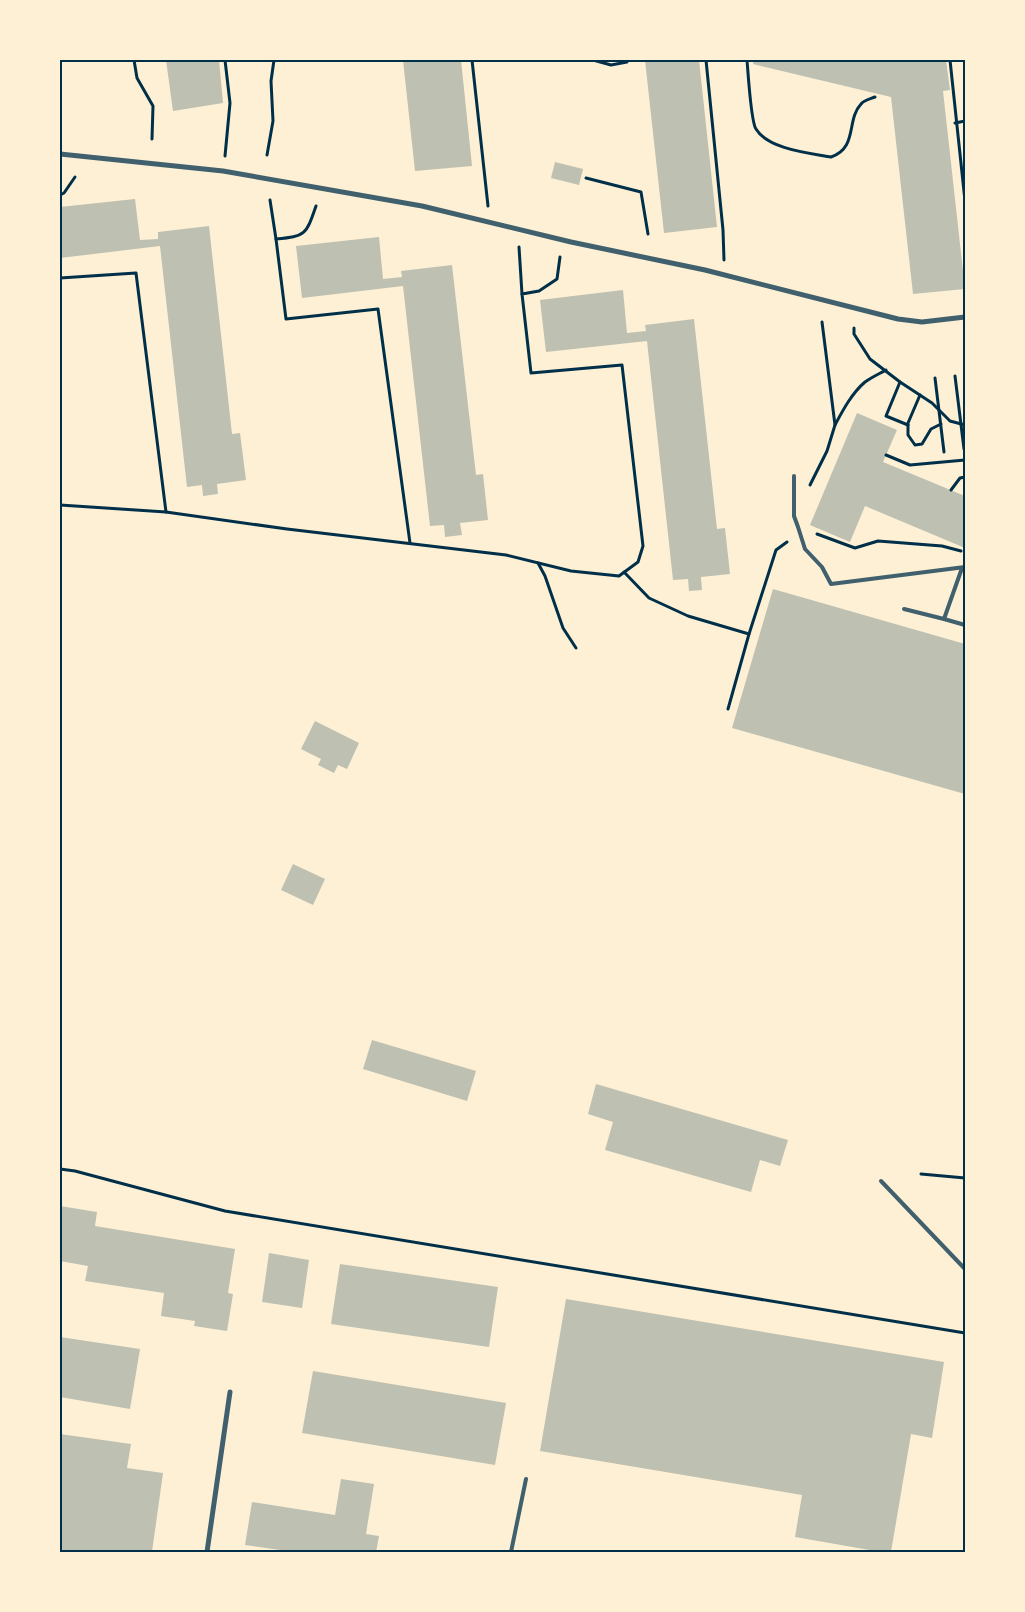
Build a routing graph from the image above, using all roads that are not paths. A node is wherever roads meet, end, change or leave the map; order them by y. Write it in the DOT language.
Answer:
graph roads {
  1 [pos="60,154"];
  2 [pos="965,317"];
  3 [pos="794,476"];
  4 [pos="963,567"];
  5 [pos="904,609"];
  6 [pos="944,620"];
  7 [pos="965,625"];
  8 [pos="881,1181"];
  9 [pos="965,1269"];
  10 [pos="230,1392"];
  11 [pos="526,1479"];
  12 [pos="207,1552"];
  13 [pos="511,1552"];
  1 -- 2 [label="street"];
  3 -- 4 [label="lane"];
  4 -- 6 [label="lane"];
  5 -- 6 [label="lane"];
  6 -- 7 [label="lane"];
  8 -- 9 [label="lane"];
  10 -- 12 [label="street"];
  11 -- 13 [label="lane"];
}
